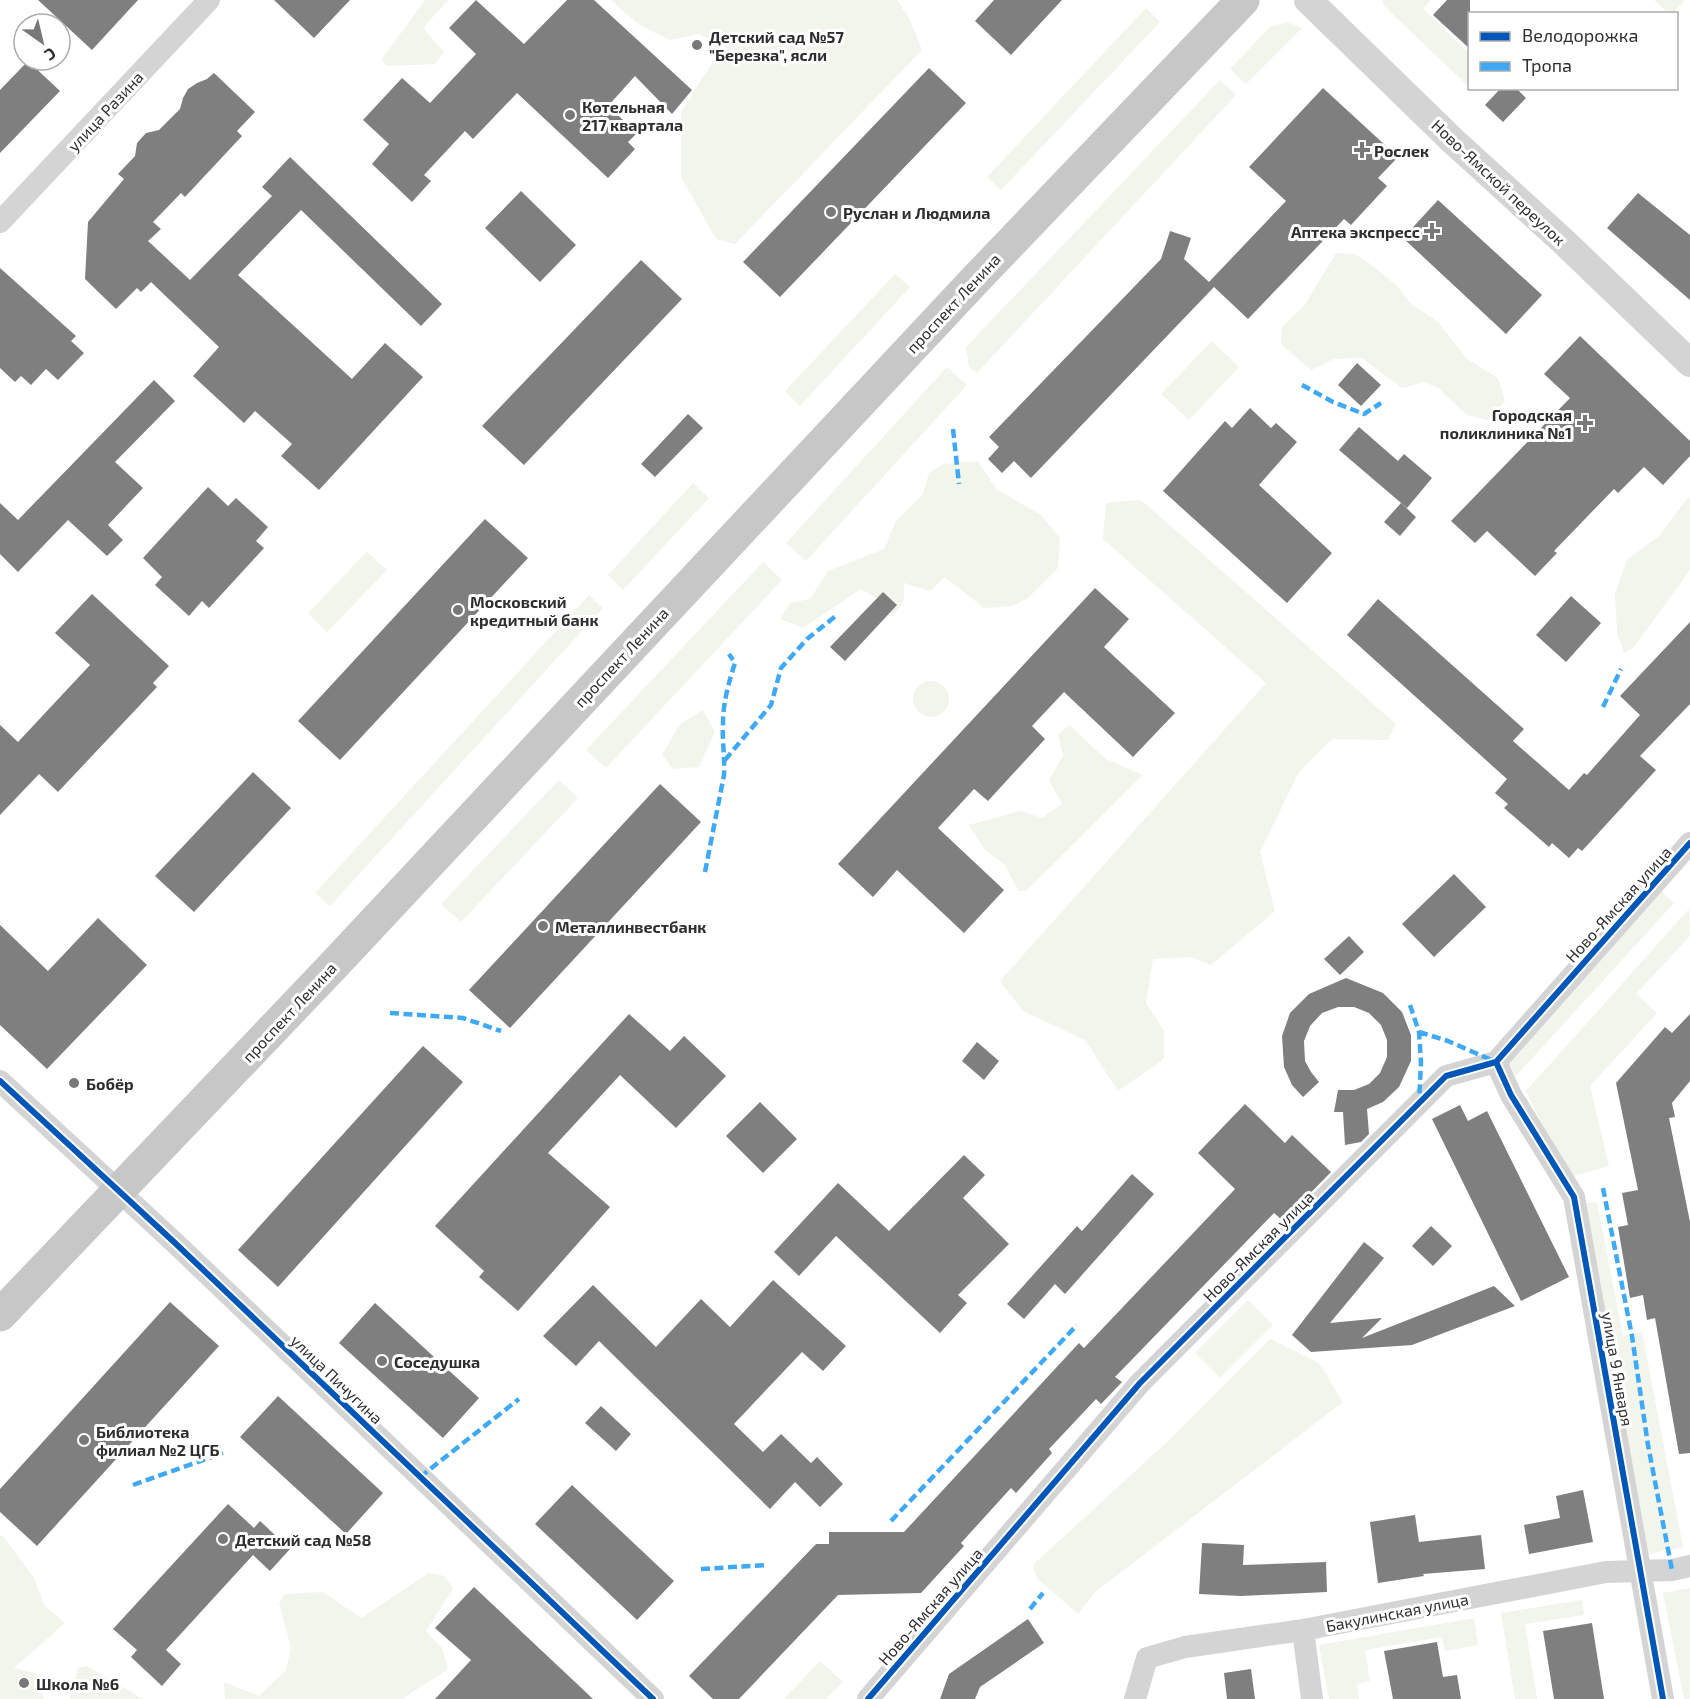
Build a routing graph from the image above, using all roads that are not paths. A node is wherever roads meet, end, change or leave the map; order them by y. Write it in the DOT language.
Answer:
graph roads {
  1 [pos="209,0"];
  2 [pos="1243,0"];
  3 [pos="1308,0"];
  4 [pos="0,222"];
  5 [pos="1690,363"];
  6 [pos="1690,843"];
  7 [pos="1496,1062"];
  8 [pos="0,1081"];
  9 [pos="118,1191"];
  10 [pos="0,1315"];
  11 [pos="1690,1566"];
  12 [pos="1641,1572"];
  13 [pos="1303,1629"];
  14 [pos="653,1699"];
  15 [pos="868,1699"];
  16 [pos="1135,1699"];
  17 [pos="1312,1699"];
  18 [pos="1663,1699"];
  1 -- 4 [label="street, улица Разина"];
  2 -- 9 [label="main road, проспект Ленина"];
  3 -- 5 [label="street, Ново-Ямской переулок"];
  6 -- 7 [label="street, Ново-Ямская улица"];
  7 -- 12 [label="street, улица 9 Января"];
  7 -- 15 [label="street, Ново-Ямская улица"];
  8 -- 9 [label="street, улица Пичугина"];
  9 -- 10 [label="main road, проспект Ленина"];
  9 -- 14 [label="street, улица Пичугина"];
  11 -- 12 [label="street, Бакулинская улица"];
  12 -- 13 [label="street, Бакулинская улица"];
  12 -- 18 [label="street, улица 9 Января"];
  13 -- 16 [label="street, Бакулинская улица"];
  13 -- 17 [label="street"];
}
